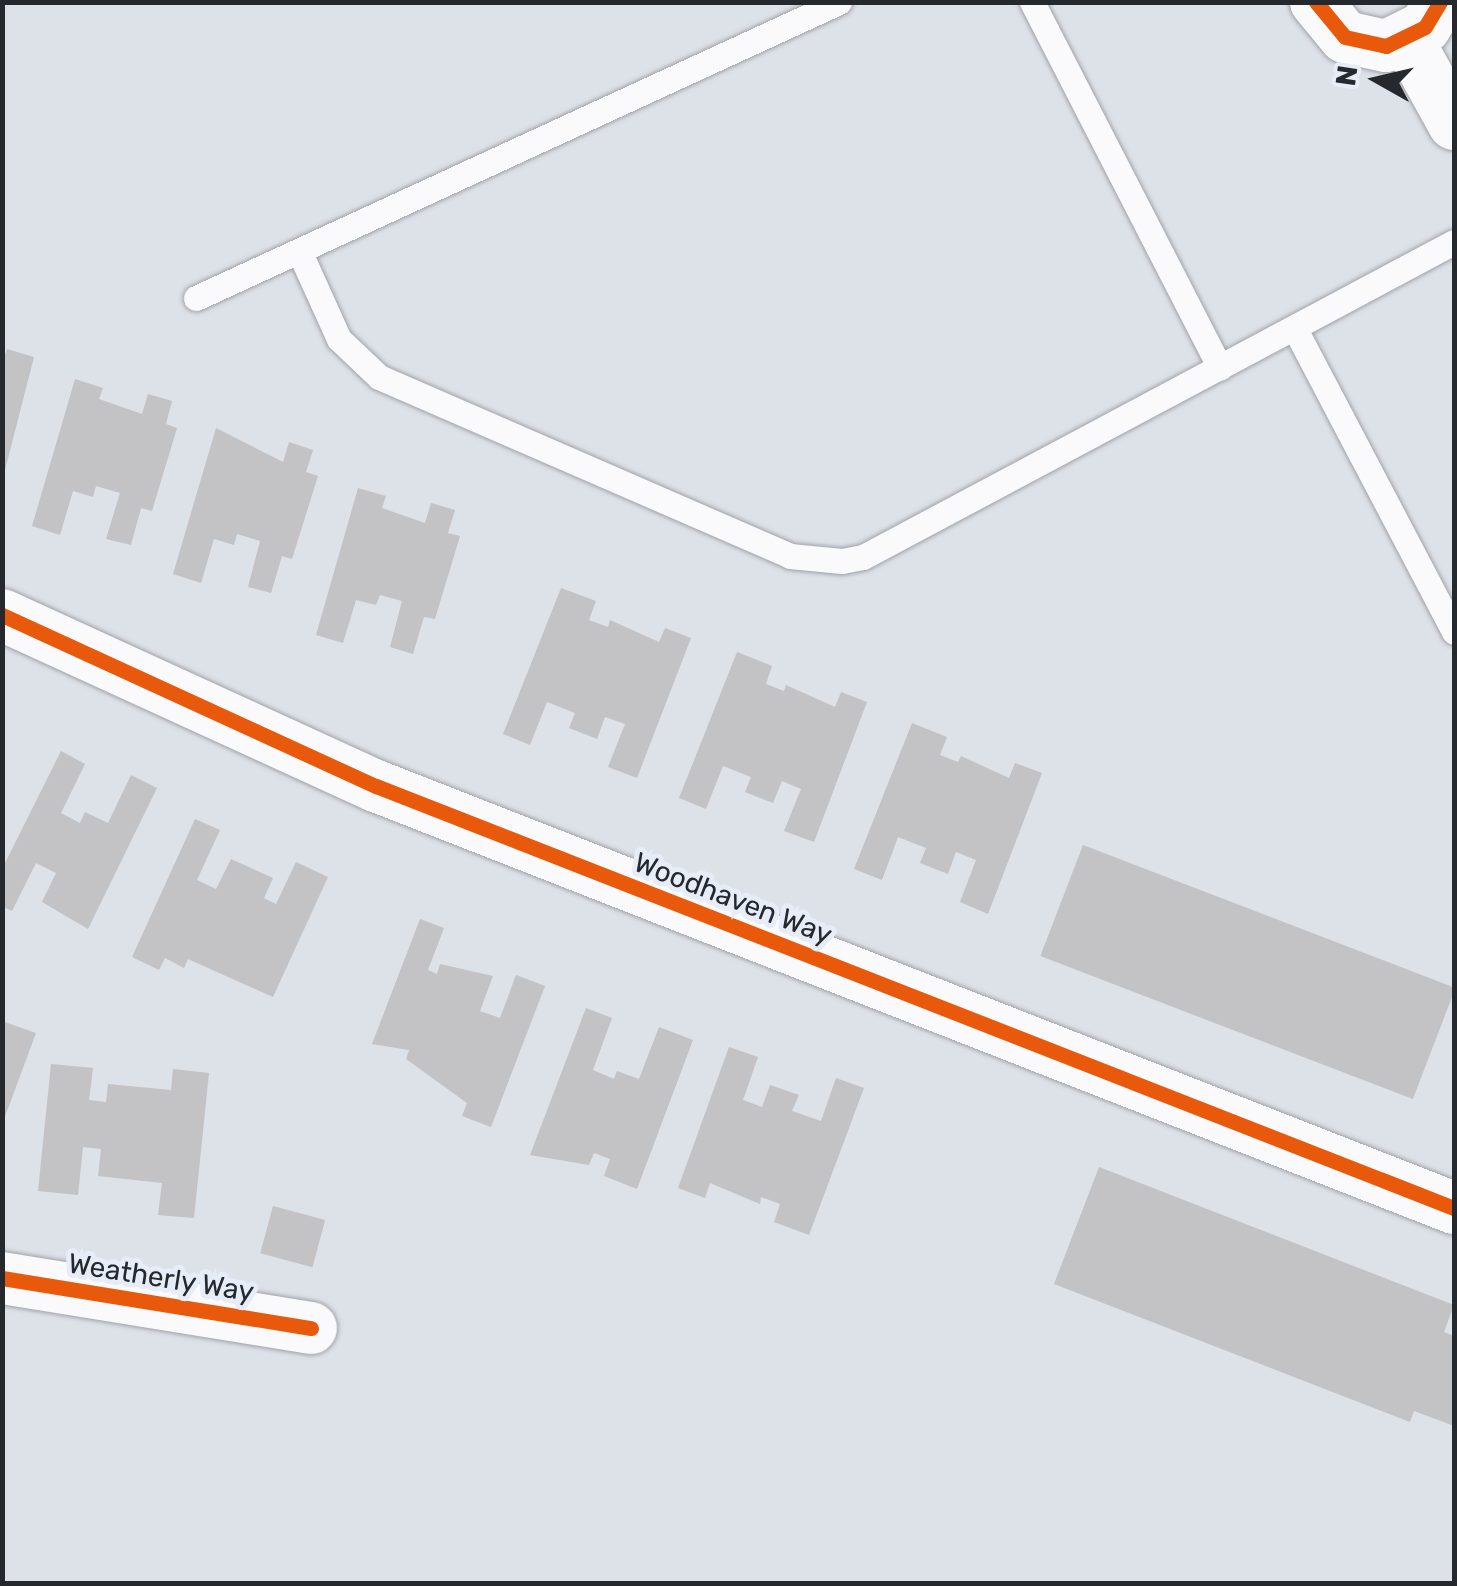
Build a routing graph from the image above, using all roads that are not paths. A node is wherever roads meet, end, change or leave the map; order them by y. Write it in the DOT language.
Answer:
graph roads {
  1 [pos="839,2"];
  2 [pos="1032,2"];
  3 [pos="1316,2"];
  4 [pos="1423,21"];
  5 [pos="1454,124"];
  6 [pos="1454,242"];
  7 [pos="302,254"];
  8 [pos="196,298"];
  9 [pos="1296,329"];
  10 [pos="1220,368"];
  11 [pos="2,616"];
  12 [pos="1454,632"];
  13 [pos="1454,1208"];
  14 [pos="2,1278"];
  15 [pos="310,1328"];
  1 -- 7 [label="lane"];
  2 -- 10 [label="lane"];
  3 -- 4 [label="street"];
  4 -- 5 [label="street"];
  6 -- 9 [label="lane"];
  7 -- 8 [label="lane"];
  7 -- 10 [label="lane"];
  9 -- 10 [label="lane"];
  9 -- 12 [label="lane"];
  11 -- 13 [label="street, Woodhaven Way"];
  14 -- 15 [label="street, Weatherly Way"];
}
